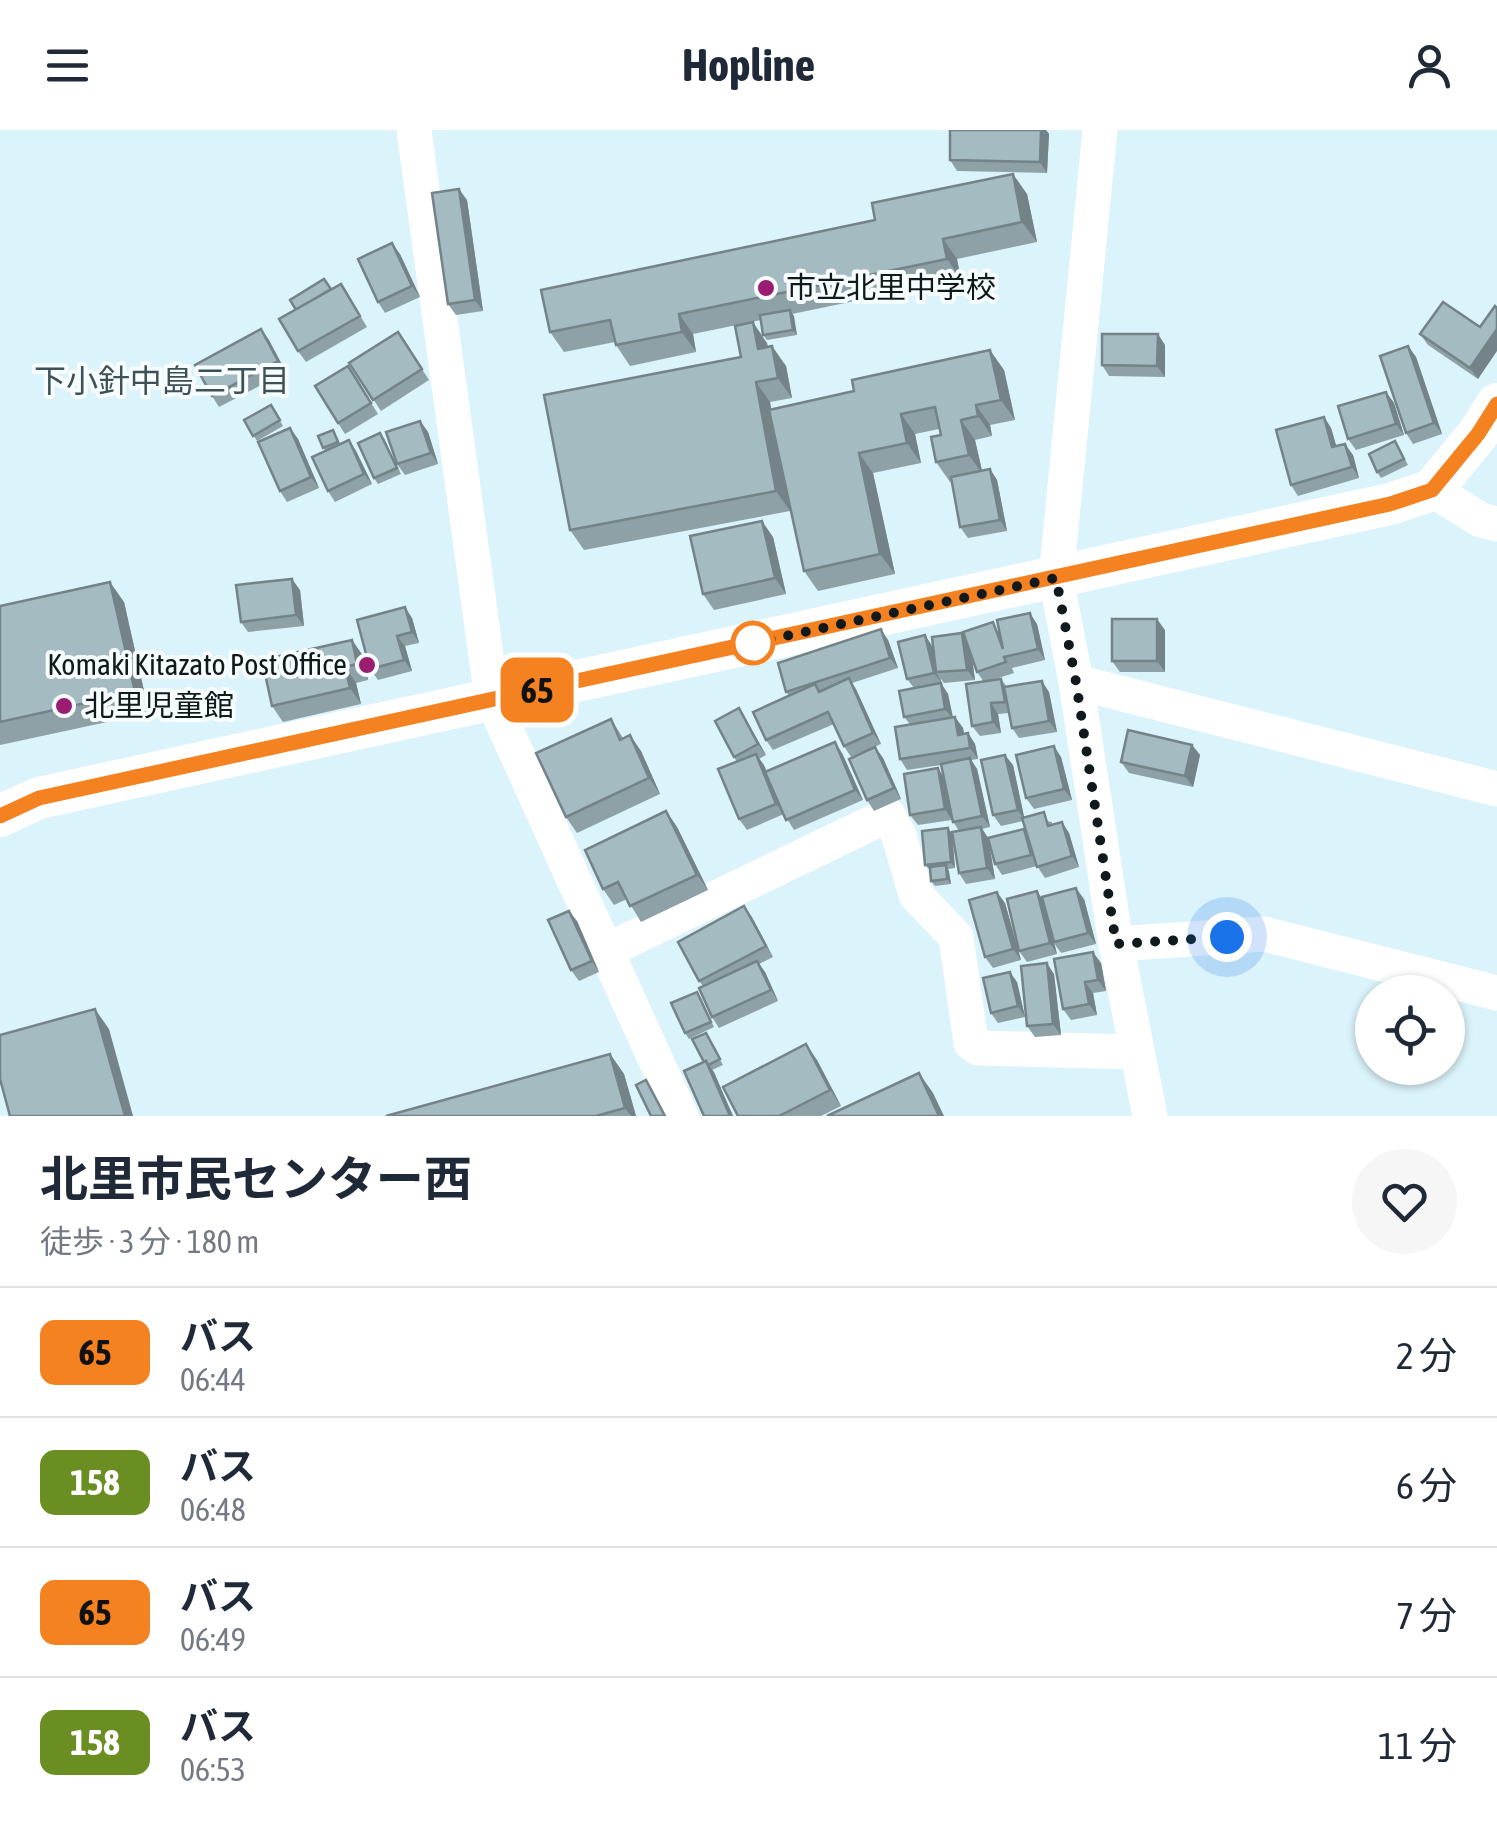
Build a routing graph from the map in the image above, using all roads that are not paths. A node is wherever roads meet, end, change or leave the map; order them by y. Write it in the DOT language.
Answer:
graph roads {
  1 [pos="414,130"];
  2 [pos="1100,130"];
  3 [pos="1497,404"];
  4 [pos="1432,490"];
  5 [pos="1497,524"];
  6 [pos="1056,578"];
  7 [pos="1076,682"];
  8 [pos="492,700"];
  9 [pos="1497,790"];
  10 [pos="0,816"];
  11 [pos="1116,944"];
  12 [pos="604,952"];
  13 [pos="1497,994"];
  14 [pos="1138,1052"];
  15 [pos="681,1116"];
  16 [pos="1150,1116"];
  1 -- 8 [label="street"];
  2 -- 6 [label="street"];
  3 -- 4 [label="street"];
  4 -- 5 [label="street"];
  4 -- 6 [label="street"];
  6 -- 7 [label="street"];
  6 -- 8 [label="street"];
  7 -- 9 [label="street"];
  7 -- 11 [label="street"];
  8 -- 10 [label="street"];
  8 -- 12 [label="street"];
  11 -- 13 [label="street"];
  11 -- 14 [label="street"];
  12 -- 14 [label="street"];
  12 -- 15 [label="street"];
  14 -- 16 [label="street"];
}
